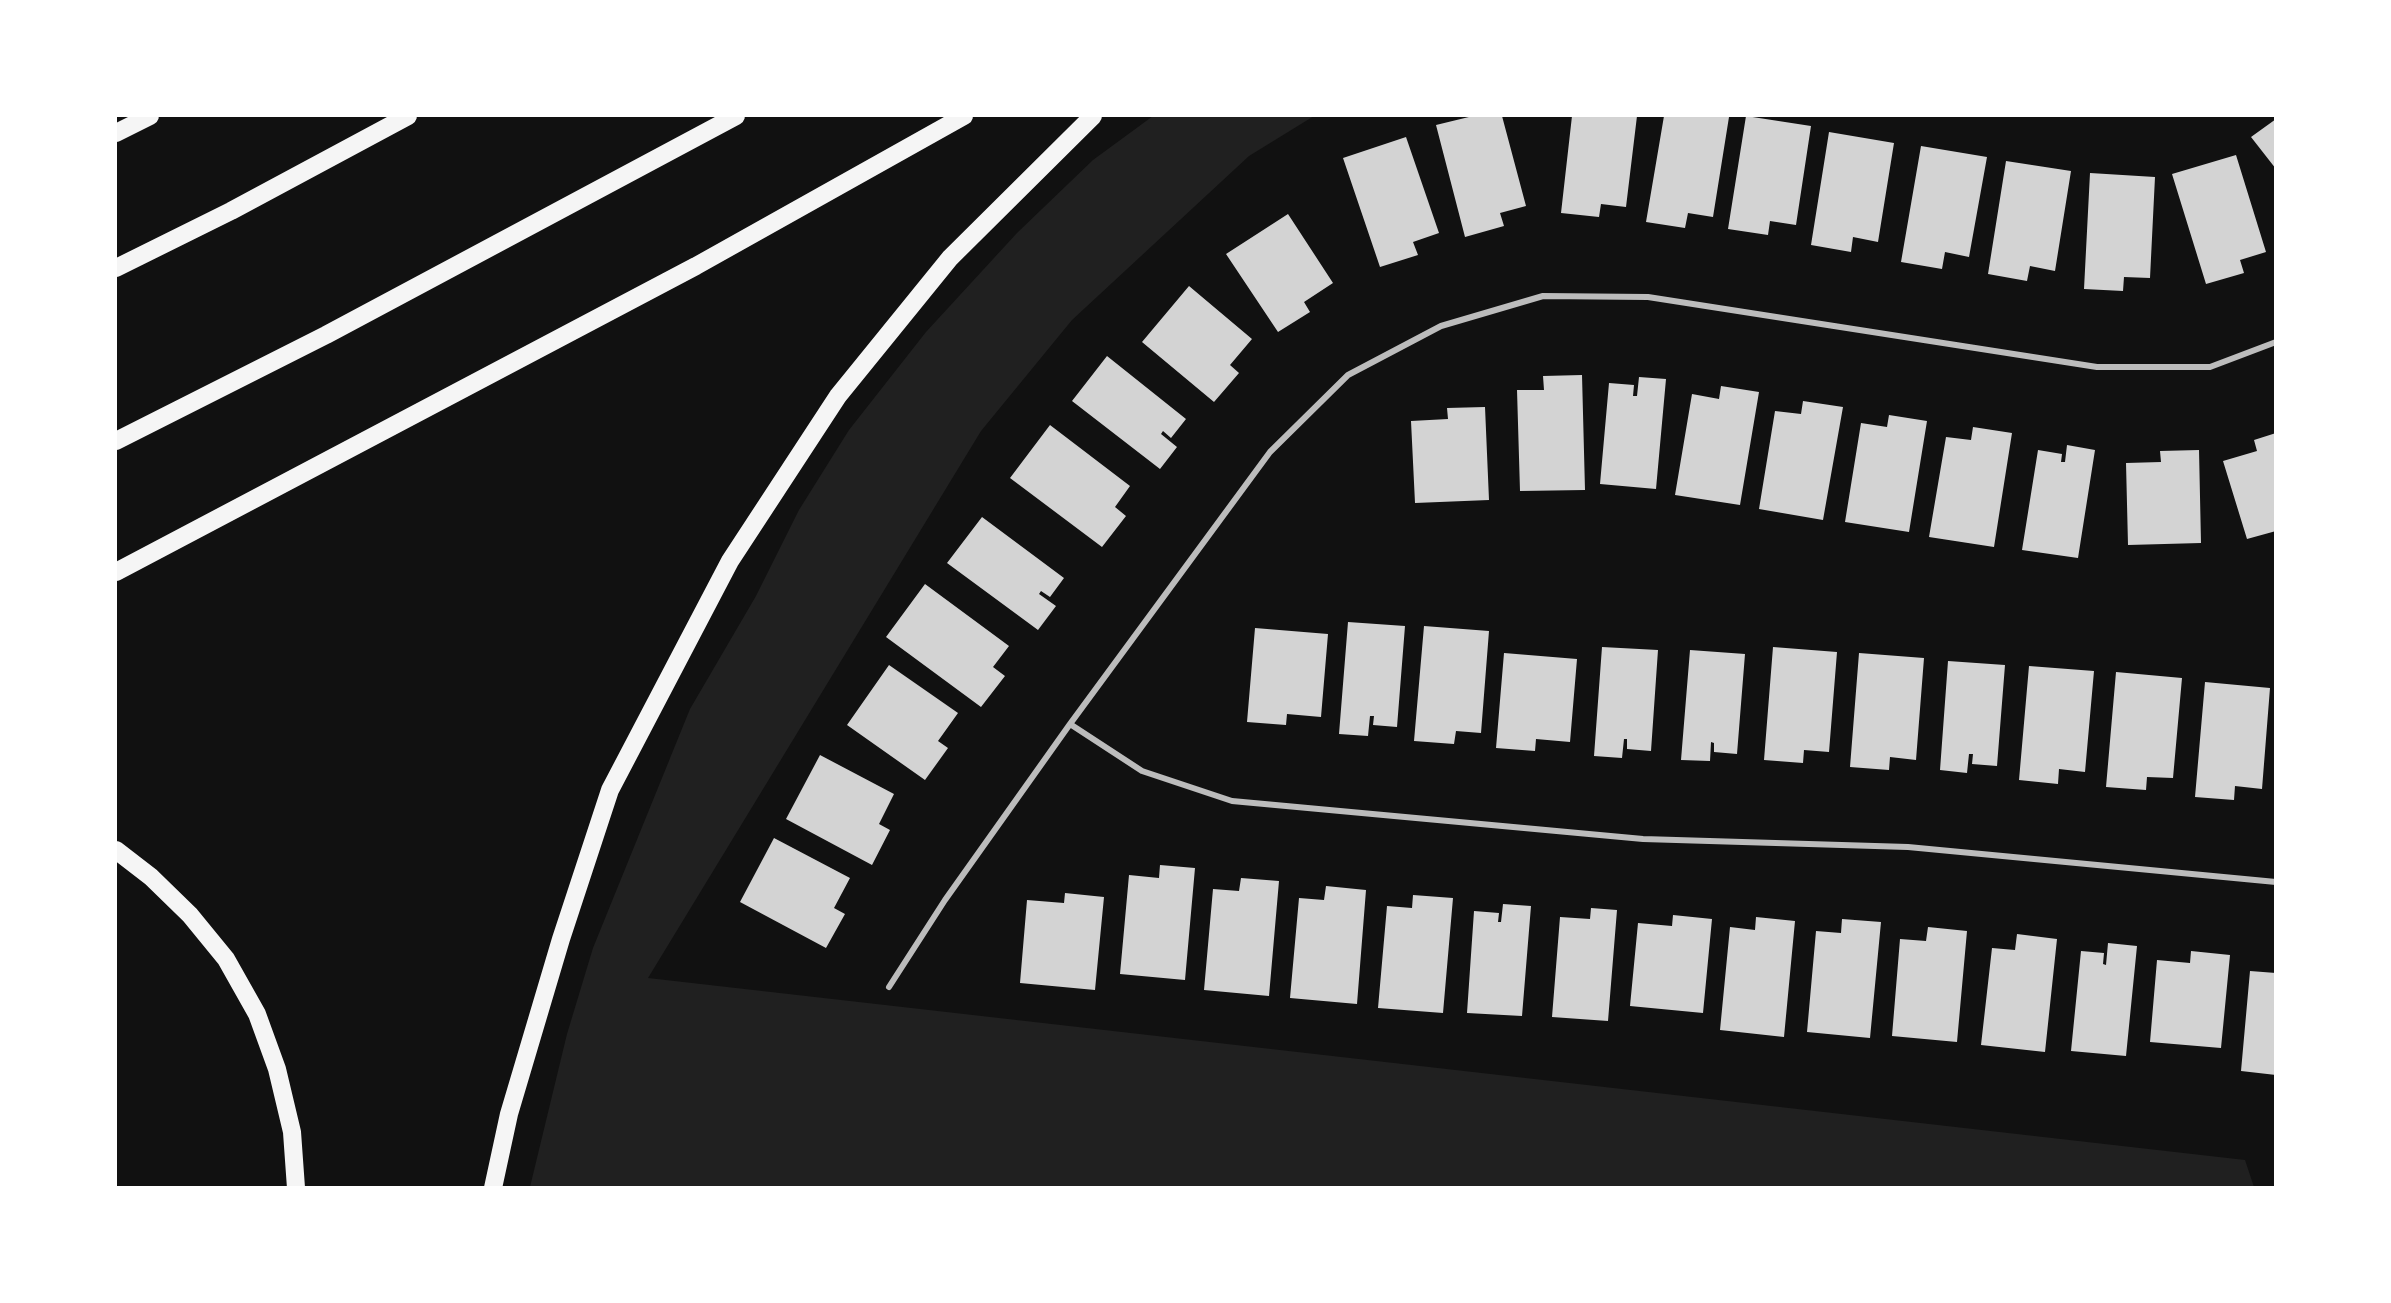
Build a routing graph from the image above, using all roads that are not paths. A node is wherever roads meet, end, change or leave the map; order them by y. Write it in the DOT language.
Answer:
graph roads {
  1 [pos="150,116"];
  2 [pos="408,116"];
  3 [pos="736,116"];
  4 [pos="964,116"];
  5 [pos="1093,116"];
  6 [pos="116,133"];
  7 [pos="116,268"];
  8 [pos="2276,342"];
  9 [pos="116,441"];
  10 [pos="116,572"];
  11 [pos="1070,724"];
  12 [pos="116,850"];
  13 [pos="2276,882"];
  14 [pos="889,987"];
  15 [pos="296,1188"];
  16 [pos="493,1188"];
  1 -- 6 [label="highway"];
  2 -- 7 [label="highway"];
  3 -- 9 [label="highway"];
  4 -- 10 [label="highway"];
  5 -- 16 [label="highway"];
  8 -- 11 [label="street"];
  11 -- 13 [label="street"];
  11 -- 14 [label="street"];
  12 -- 15 [label="highway"];
}
